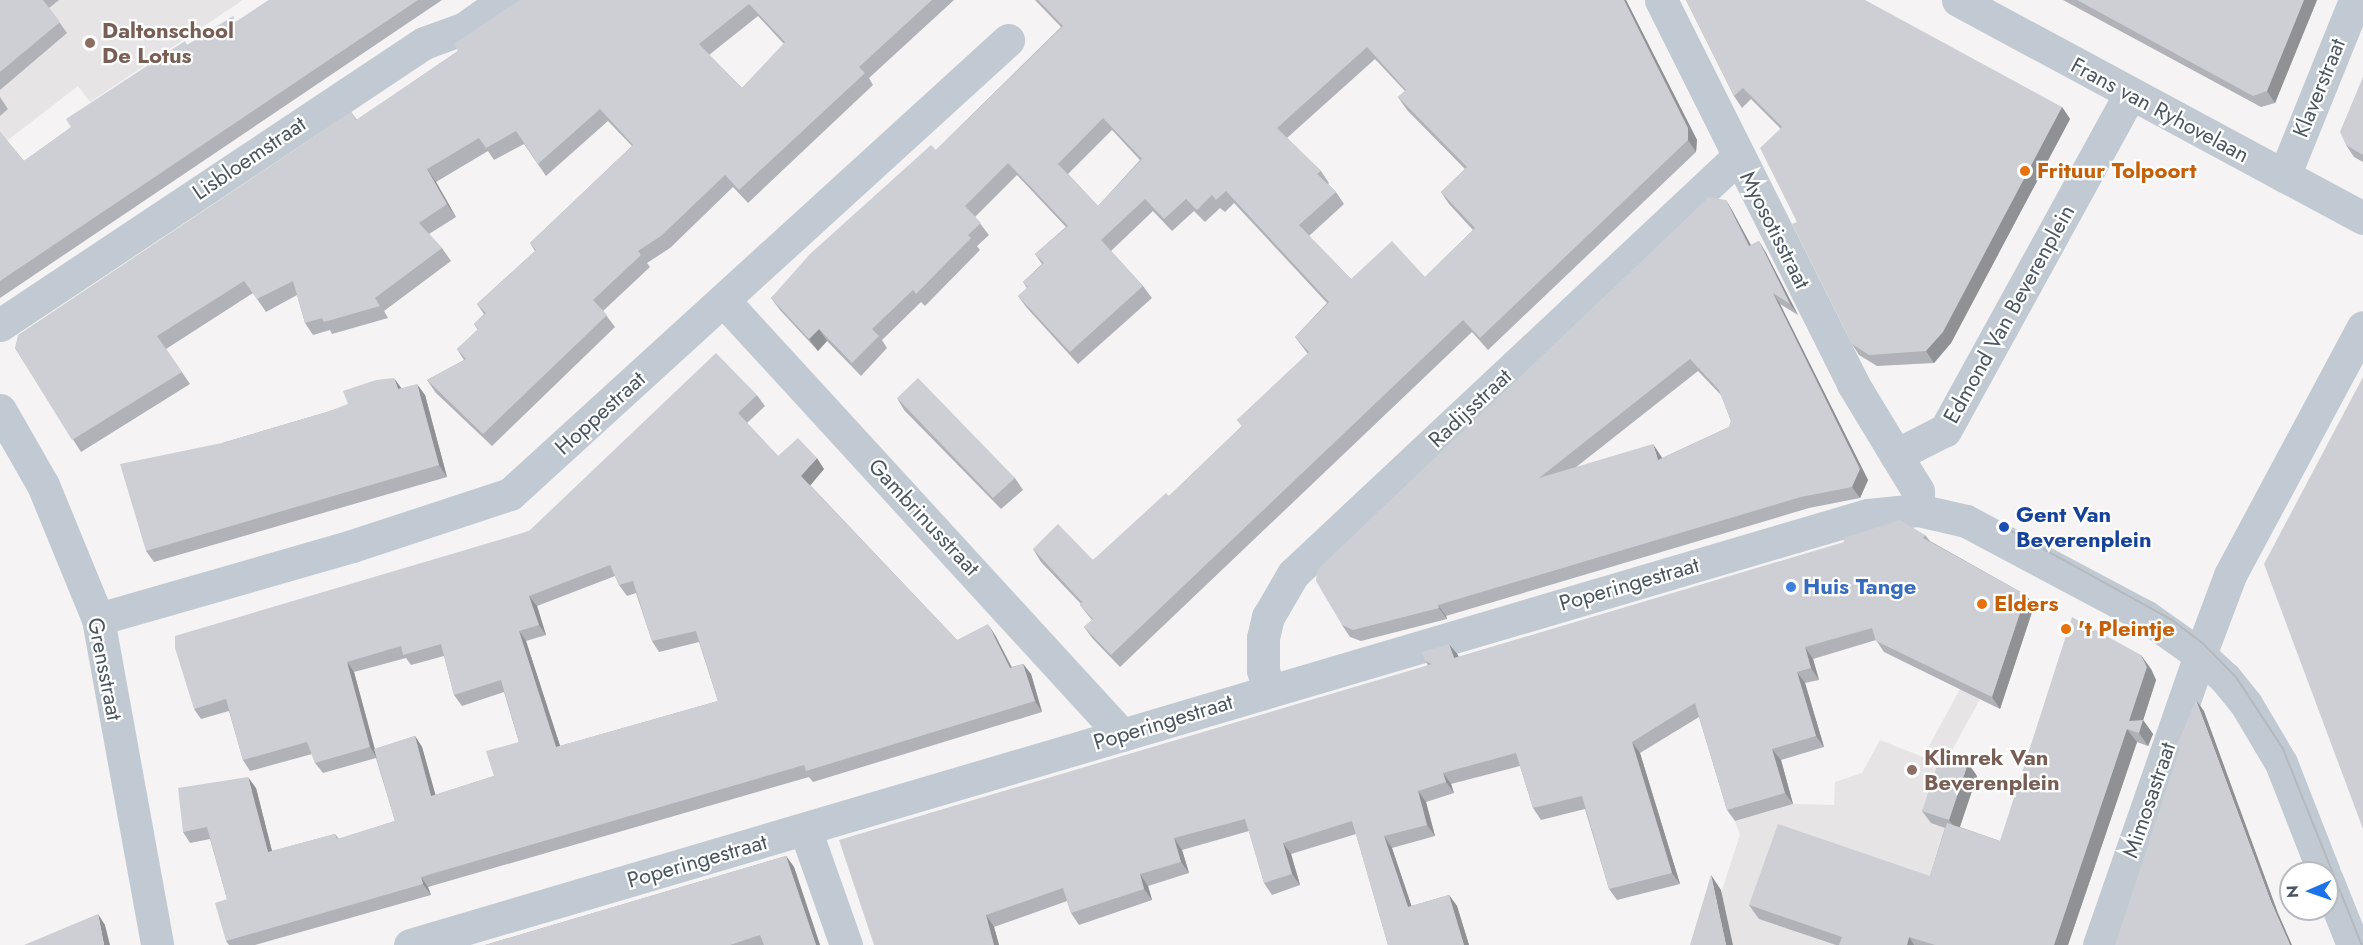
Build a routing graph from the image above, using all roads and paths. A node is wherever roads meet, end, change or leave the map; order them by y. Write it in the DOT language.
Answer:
graph roads {
  1 [pos="504,0"];
  2 [pos="1661,0"];
  3 [pos="1958,0"];
  4 [pos="2355,0"];
  5 [pos="1008,40"];
  6 [pos="2130,94"];
  7 [pos="1738,157"];
  8 [pos="2284,176"];
  9 [pos="2363,218"];
  10 [pos="724,301"];
  11 [pos="0,325"];
  12 [pos="2363,327"];
  13 [pos="0,410"];
  14 [pos="1896,455"];
  15 [pos="1918,510"];
  16 [pos="98,619"];
  17 [pos="2200,655"];
  18 [pos="1269,691"];
  19 [pos="1122,735"];
  20 [pos="805,829"];
  21 [pos="2319,861"];
  22 [pos="2339,910"];
  23 [pos="157,945"];
  24 [pos="410,945"];
  25 [pos="846,945"];
  26 [pos="2099,945"];
  27 [pos="2353,945"];
  1 -- 11 [label="street, Lisbloemstraat"];
  2 -- 7 [label="street, Myosotisstraat"];
  3 -- 6 [label="street, Frans van Ryhovelaan"];
  4 -- 8 [label="street, Klaverstraat"];
  5 -- 10 [label="street, Hoppestraat"];
  6 -- 8 [label="street, Frans van Ryhovelaan"];
  6 -- 14 [label="street, Edmond Van Beverenplein"];
  7 -- 14 [label="street, Myosotisstraat"];
  7 -- 18 [label="street, Radijsstraat"];
  8 -- 9 [label="street, Frans van Ryhovelaan"];
  10 -- 16 [label="street, Hoppestraat"];
  10 -- 19 [label="street, Gambrinusstraat"];
  12 -- 17 [label="street"];
  13 -- 16 [label="street, Grensstraat"];
  14 -- 15 [label="street"];
  15 -- 17 [label="street"];
  15 -- 18 [label="street, Poperingestraat"];
  16 -- 23 [label="street, Grensstraat"];
  17 -- 21 [label="street"];
  17 -- 26 [label="street, Mimosastraat"];
  18 -- 19 [label="street, Poperingestraat"];
  19 -- 20 [label="street, Poperingestraat"];
  20 -- 24 [label="street, Poperingestraat"];
  20 -- 25 [label="street"];
  22 -- 27 [label="street"];
}
